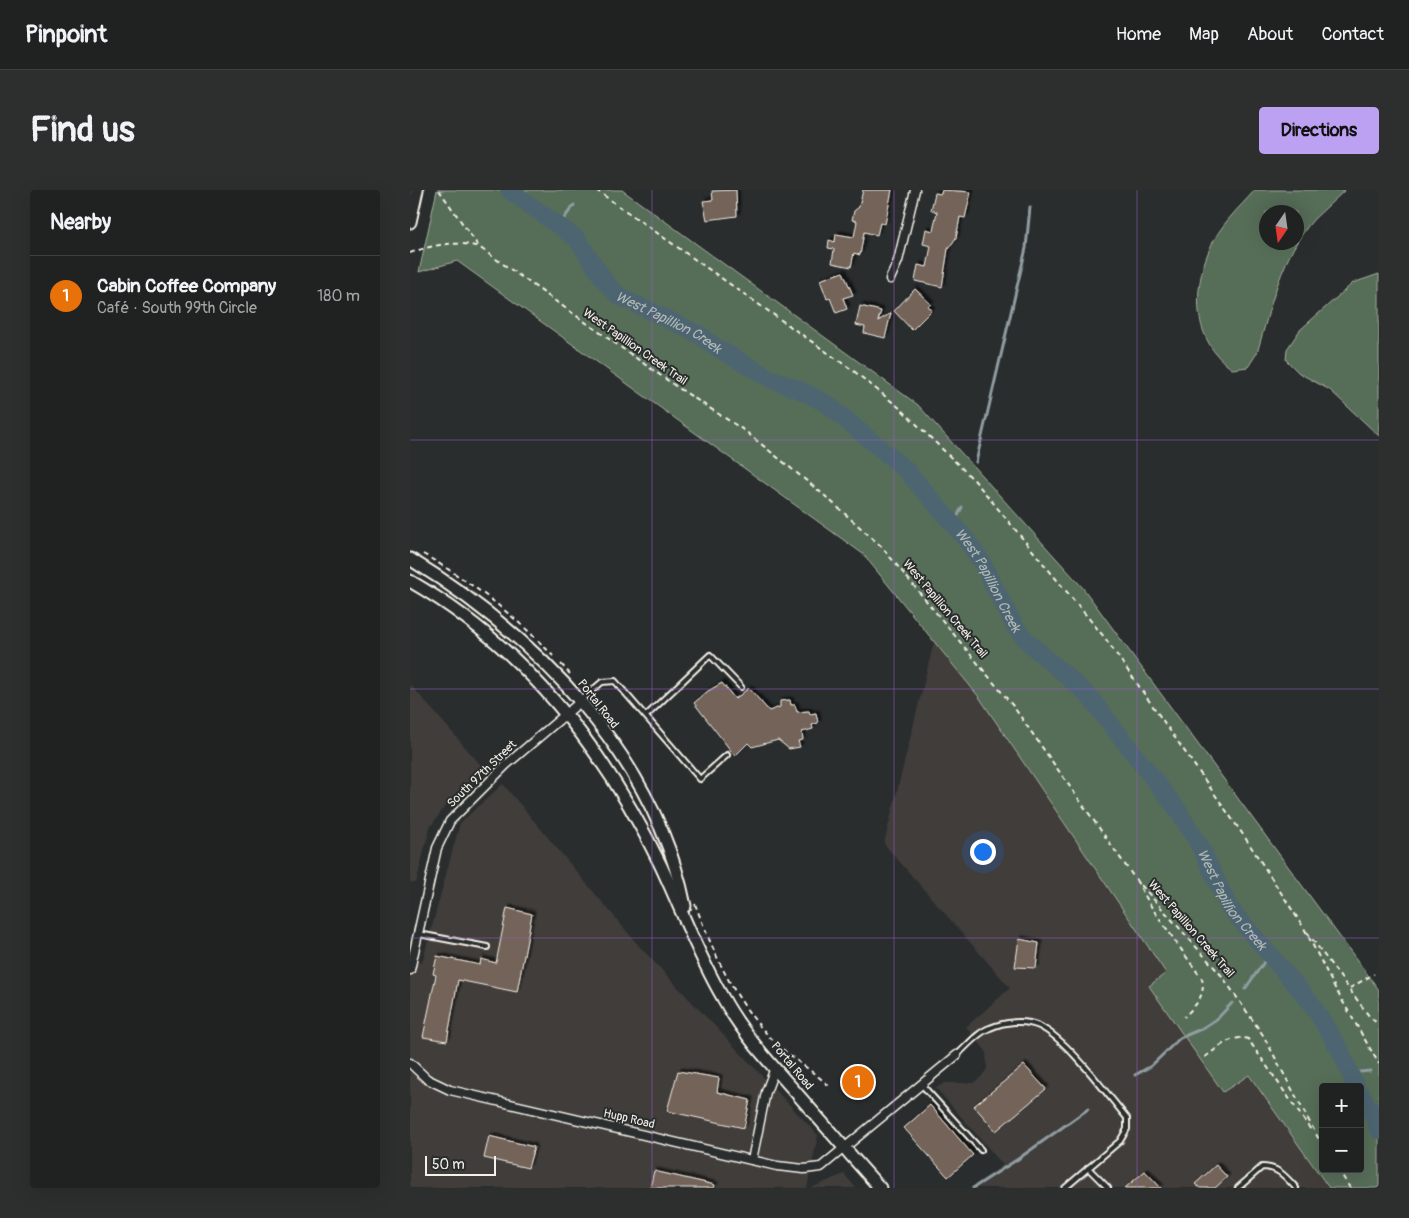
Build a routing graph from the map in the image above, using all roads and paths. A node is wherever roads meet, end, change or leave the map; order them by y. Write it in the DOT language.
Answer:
graph roads {
  1 [pos="417,190"];
  2 [pos="439,190"];
  3 [pos="596,190"];
  4 [pos="915,190"];
  5 [pos="410,222"];
  6 [pos="479,247"];
  7 [pos="410,253"];
  8 [pos="890,279"];
  9 [pos="410,559"];
  10 [pos="410,581"];
  11 [pos="741,687"];
  12 [pos="580,702"];
  13 [pos="566,713"];
  14 [pos="646,716"];
  15 [pos="727,755"];
  16 [pos="1133,876"];
  17 [pos="695,903"];
  18 [pos="688,923"];
  19 [pos="1304,928"];
  20 [pos="419,934"];
  21 [pos="488,948"];
  22 [pos="410,970"];
  23 [pos="1374,974"];
  24 [pos="1350,988"];
  25 [pos="1184,1017"];
  26 [pos="1379,1025"];
  27 [pos="957,1055"];
  28 [pos="1205,1057"];
  29 [pos="410,1063"];
  30 [pos="1379,1064"];
  31 [pos="775,1068"];
  32 [pos="921,1084"];
  33 [pos="829,1086"];
  34 [pos="1315,1135"];
  35 [pos="1319,1141"];
  36 [pos="846,1149"];
  37 [pos="981,1150"];
  38 [pos="752,1160"];
  39 [pos="1088,1168"];
  40 [pos="1341,1173"];
  41 [pos="880,1188"];
  42 [pos="1065,1188"];
  43 [pos="1108,1188"];
  44 [pos="1238,1188"];
  45 [pos="1296,1188"];
  46 [pos="1350,1188"];
  1 -- 5 [label="main road"];
  2 -- 6 [label="path, West Papillion Creek Trail"];
  3 -- 19 [label="path"];
  4 -- 8 [label="street"];
  6 -- 7 [label="path"];
  6 -- 16 [label="path, West Papillion Creek Trail"];
  9 -- 12 [label="main road, Portal Road"];
  10 -- 13 [label="main road, Portal Road"];
  11 -- 14 [label="lane"];
  12 -- 13 [label="street, South 97th Street"];
  12 -- 14 [label="lane"];
  12 -- 18 [label="main road, Portal Road"];
  13 -- 18 [label="main road, Portal Road"];
  13 -- 20 [label="street, South 97th Street"];
  14 -- 15 [label="lane"];
  16 -- 25 [label="path"];
  16 -- 34 [label="path, West Papillion Creek Trail"];
  17 -- 33 [label="path"];
  18 -- 31 [label="main road, Portal Road"];
  19 -- 24 [label="path"];
  19 -- 30 [label="path"];
  20 -- 21 [label="lane"];
  20 -- 22 [label="street, South 97th Street"];
  23 -- 24 [label="path"];
  24 -- 26 [label="path"];
  27 -- 32 [label="street, Hupp Road"];
  27 -- 39 [label="lane"];
  28 -- 34 [label="path"];
  29 -- 38 [label="street, Hupp Road"];
  31 -- 36 [label="main road, Portal Road"];
  31 -- 38 [label="street"];
  32 -- 36 [label="street, Hupp Road"];
  32 -- 37 [label="lane"];
  34 -- 35 [label="path, West Papillion Creek Trail"];
  36 -- 38 [label="street, Hupp Road"];
  36 -- 41 [label="main road, Portal Road"];
  39 -- 42 [label="lane"];
  39 -- 43 [label="lane"];
  40 -- 46 [label="path"];
  44 -- 45 [label="lane"];
}
